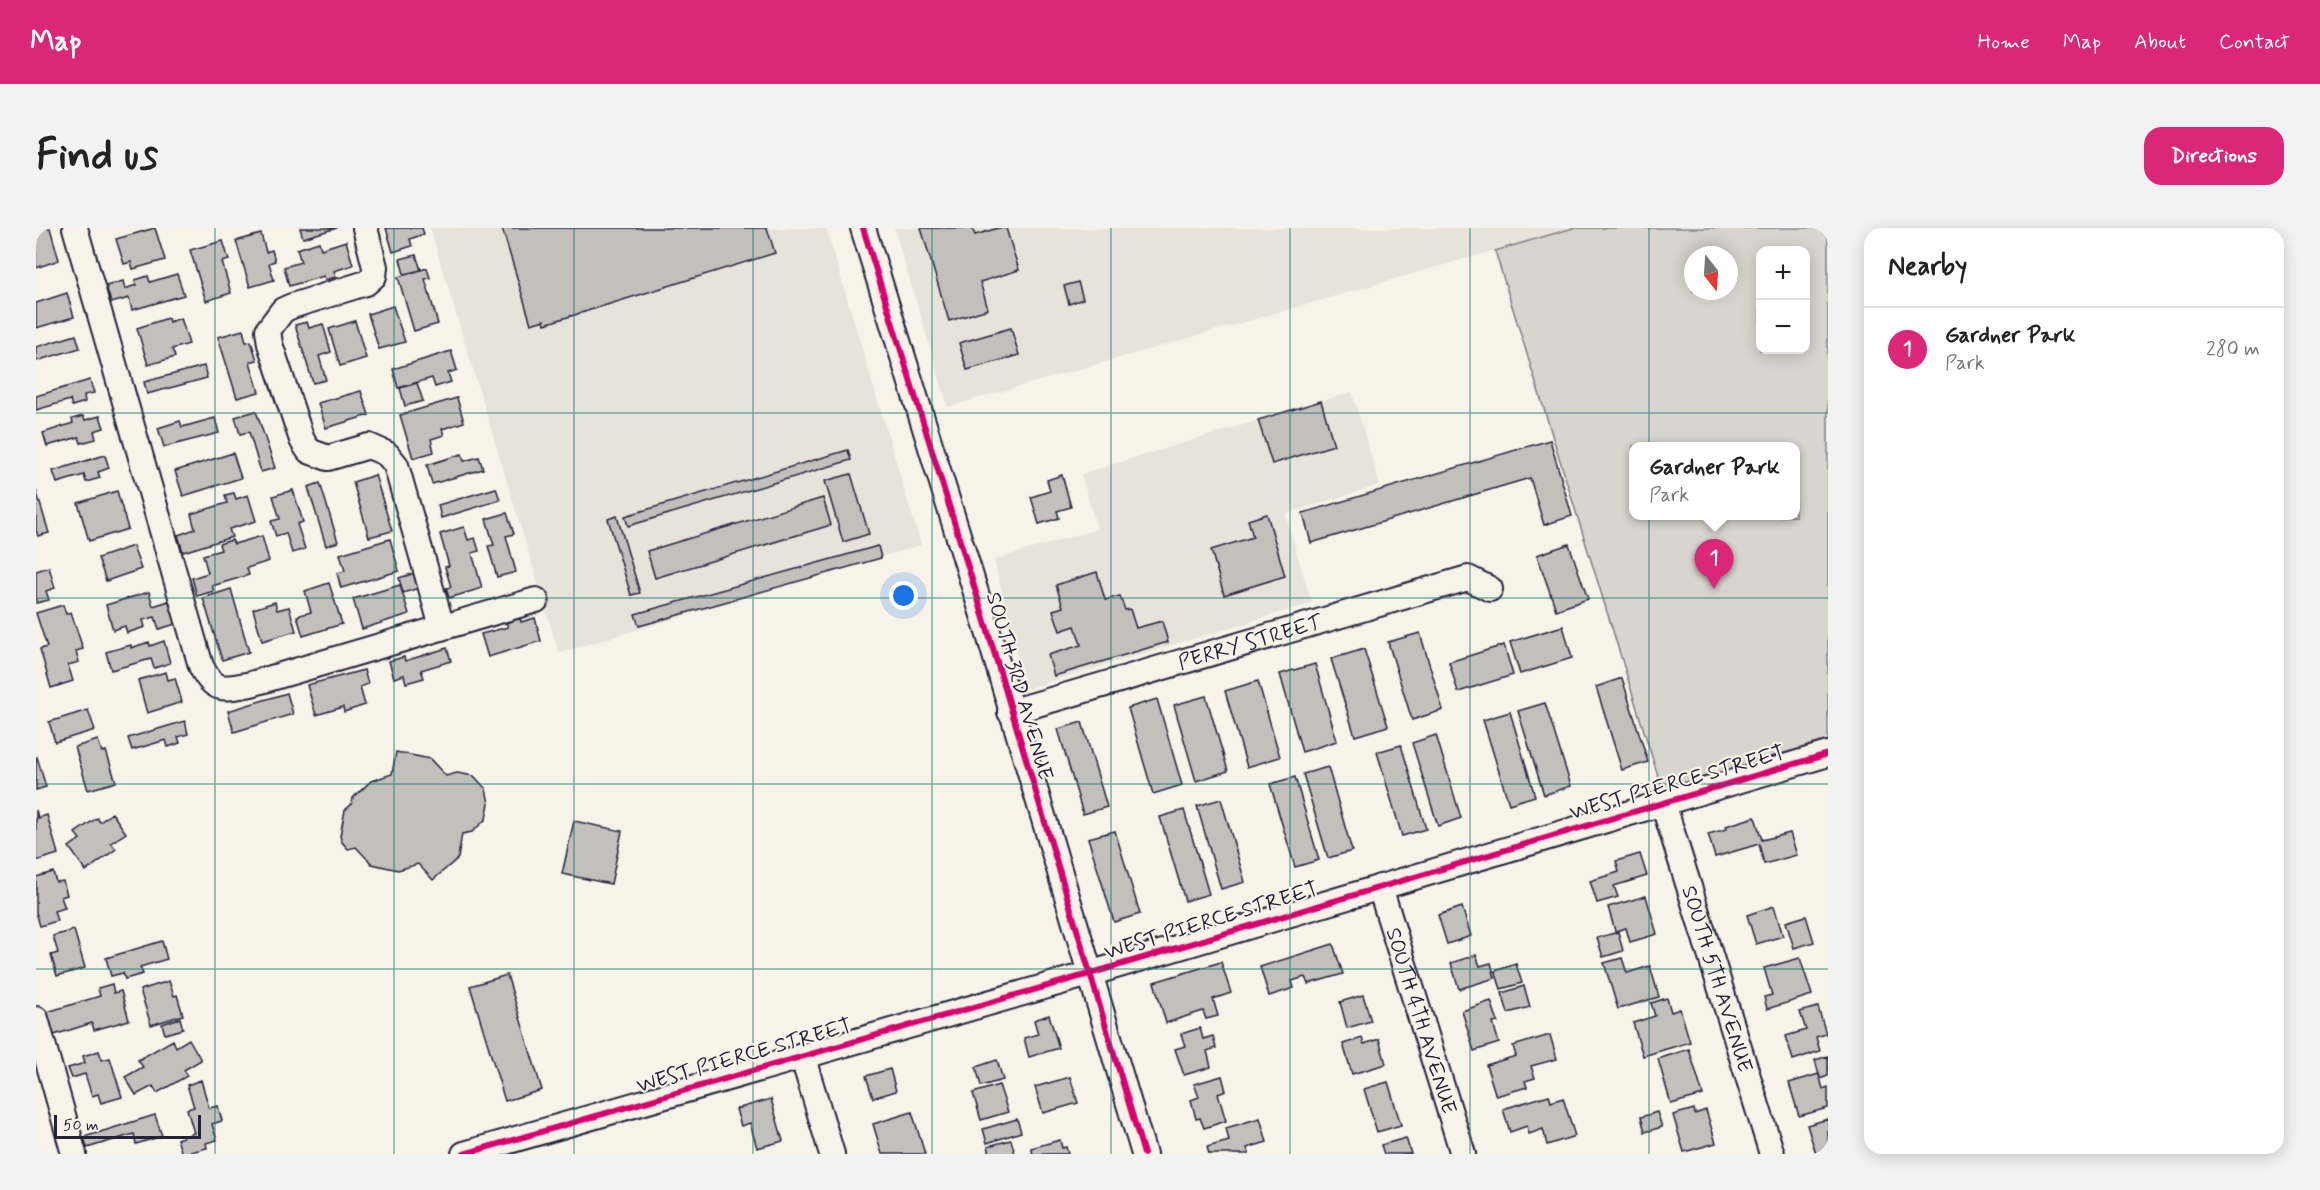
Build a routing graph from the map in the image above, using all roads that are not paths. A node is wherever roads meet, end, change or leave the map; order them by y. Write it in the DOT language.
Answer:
graph roads {
  1 [pos="75,228"];
  2 [pos="365,228"];
  3 [pos="863,228"];
  4 [pos="1490,589"];
  5 [pos="536,600"];
  6 [pos="442,627"];
  7 [pos="1010,712"];
  8 [pos="1828,754"];
  9 [pos="1663,803"];
  10 [pos="1380,887"];
  11 [pos="1089,974"];
  12 [pos="36,1018"];
  13 [pos="802,1055"];
  14 [pos="520,1146"];
  15 [pos="74,1154"];
  16 [pos="464,1154"];
  17 [pos="832,1154"];
  18 [pos="1144,1154"];
  19 [pos="1463,1154"];
  20 [pos="1772,1154"];
  1 -- 6 [label="street"];
  2 -- 6 [label="street"];
  3 -- 7 [label="street, SOUTH 3RD AVENUE"];
  4 -- 7 [label="street, PERRY STREET"];
  5 -- 6 [label="street"];
  7 -- 11 [label="street, SOUTH 3RD AVENUE"];
  8 -- 9 [label="street, WEST PIERCE STREET"];
  9 -- 10 [label="street, WEST PIERCE STREET"];
  9 -- 20 [label="street, SOUTH 5TH AVENUE"];
  10 -- 11 [label="street, WEST PIERCE STREET"];
  10 -- 19 [label="street, SOUTH 4TH AVENUE"];
  11 -- 13 [label="street, WEST PIERCE STREET"];
  11 -- 18 [label="street, SOUTH 3RD AVENUE"];
  12 -- 15 [label="street"];
  13 -- 14 [label="street, WEST PIERCE STREET"];
  13 -- 17 [label="street"];
  14 -- 16 [label="street, WEST PIERCE STREET"];
}
